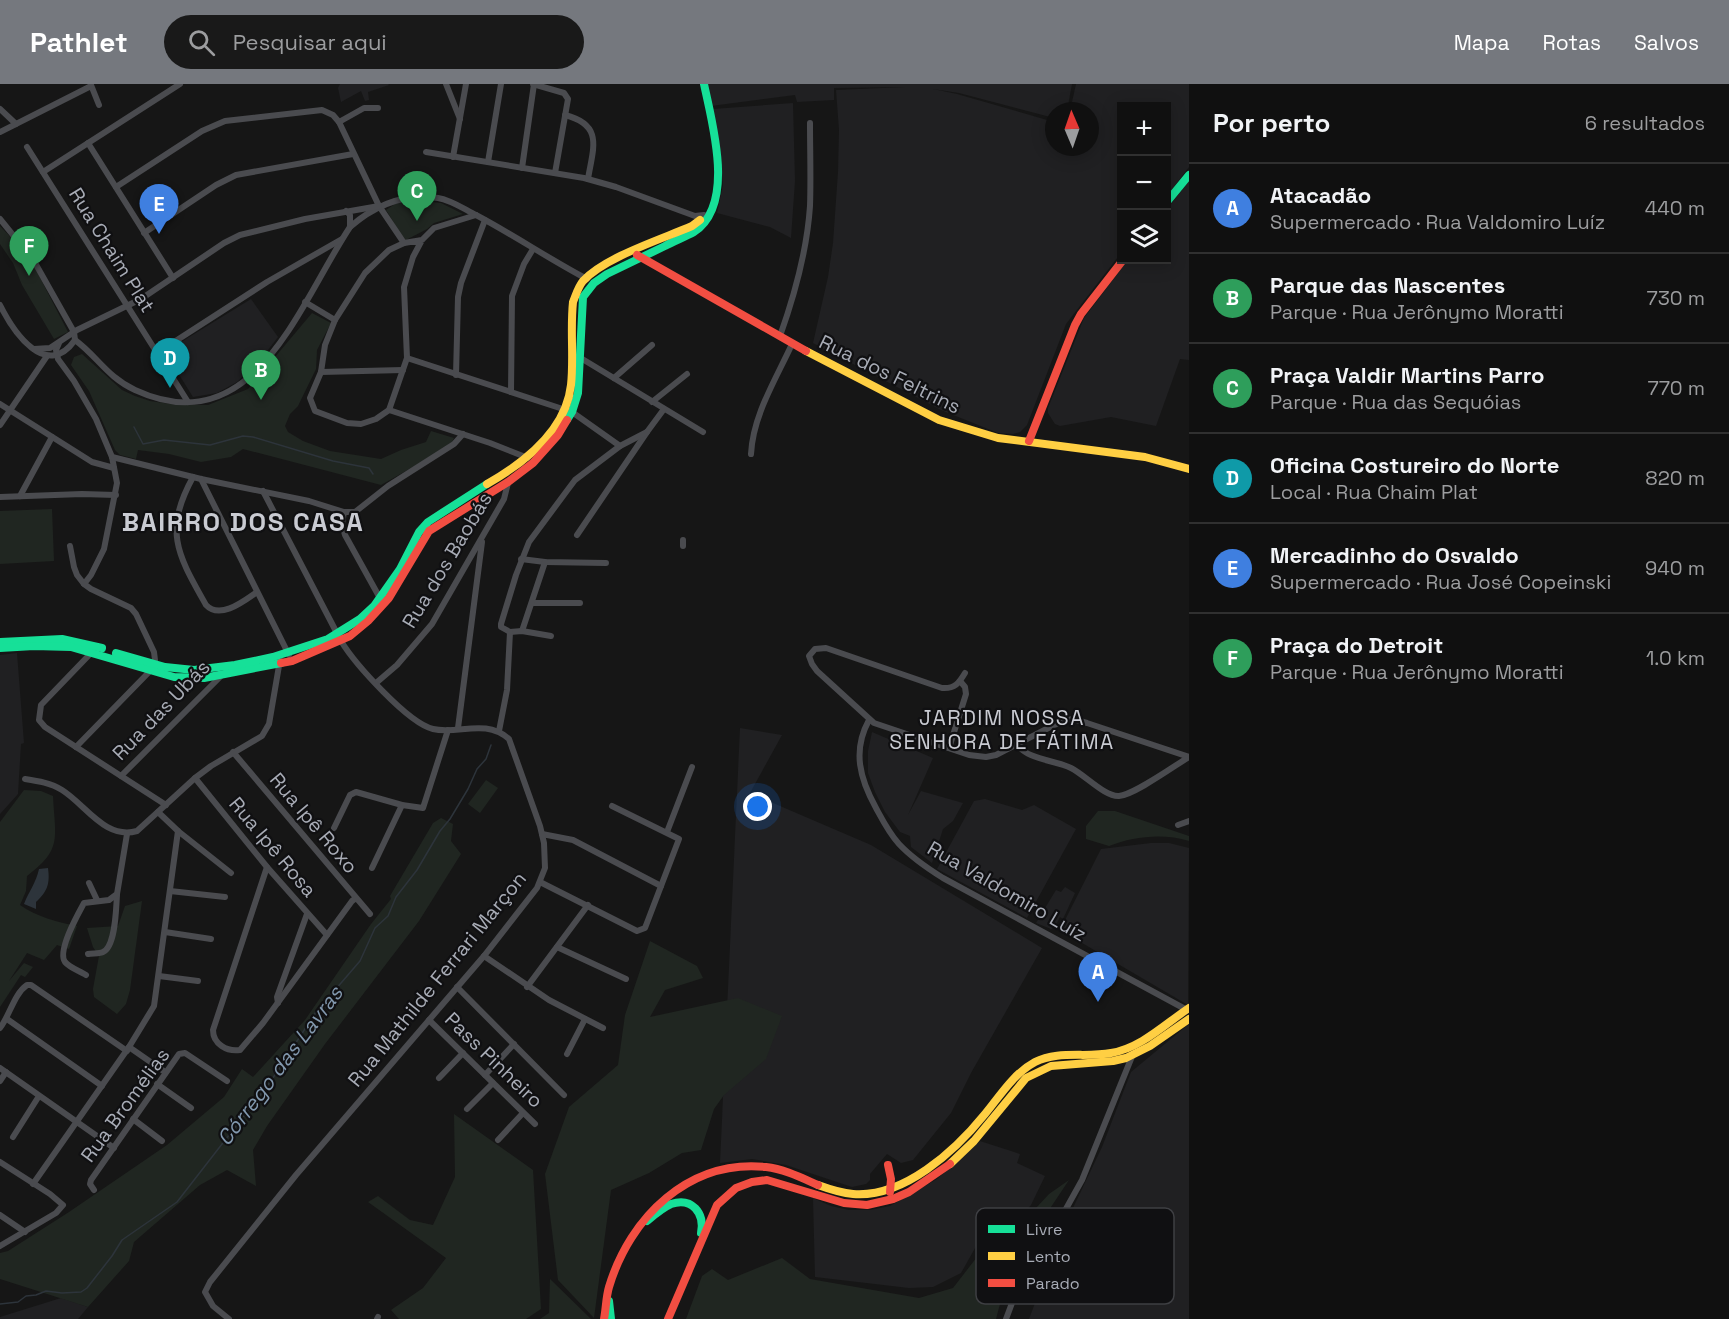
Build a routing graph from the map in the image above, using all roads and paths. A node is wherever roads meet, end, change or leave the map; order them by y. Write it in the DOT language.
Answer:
graph roads {
  1 [pos="180,84"];
  2 [pos="446,84"];
  3 [pos="466,84"];
  4 [pos="501,84"];
  5 [pos="534,84"];
  6 [pos="702,84"];
  7 [pos="91,85"];
  8 [pos="99,105"];
  9 [pos="378,108"];
  10 [pos="0,109"];
  11 [pos="565,115"];
  12 [pos="460,120"];
  13 [pos="339,122"];
  14 [pos="810,123"];
  15 [pos="16,124"];
  16 [pos="0,132"];
  17 [pos="88,143"];
  18 [pos="27,147"];
  19 [pos="426,152"];
  20 [pos="353,154"];
  21 [pos="453,157"];
  22 [pos="488,162"];
  23 [pos="522,168"];
  24 [pos="43,172"];
  25 [pos="555,173"];
  26 [pos="1189,175"];
  27 [pos="588,179"];
  28 [pos="116,187"];
  29 [pos="1171,198"];
  30 [pos="380,206"];
  31 [pos="348,213"];
  32 [pos="476,215"];
  33 [pos="699,218"];
  34 [pos="0,219"];
  35 [pos="485,220"];
  36 [pos="350,228"];
  37 [pos="144,233"];
  38 [pos="342,239"];
  39 [pos="422,240"];
  40 [pos="404,243"];
  41 [pos="533,249"];
  42 [pos="637,255"];
  43 [pos="1120,264"];
  44 [pos="173,278"];
  45 [pos="590,281"];
  46 [pos="305,302"];
  47 [pos="0,305"];
  48 [pos="128,305"];
  49 [pos="335,320"];
  50 [pos="74,332"];
  51 [pos="780,336"];
  52 [pos="75,340"];
  53 [pos="60,342"];
  54 [pos="792,344"];
  55 [pos="652,345"];
  56 [pos="34,349"];
  57 [pos="157,353"];
  58 [pos="60,354"];
  59 [pos="47,356"];
  60 [pos="577,356"];
  61 [pos="407,358"];
  62 [pos="403,370"];
  63 [pos="321,372"];
  64 [pos="687,374"];
  65 [pos="456,375"];
  66 [pos="614,378"];
  67 [pos="511,392"];
  68 [pos="188,402"];
  69 [pos="652,402"];
  70 [pos="0,404"];
  71 [pos="664,409"];
  72 [pos="389,410"];
  73 [pos="9,411"];
  74 [pos="568,411"];
  75 [pos="0,425"];
  76 [pos="647,432"];
  77 [pos="703,432"];
  78 [pos="463,434"];
  79 [pos="52,437"];
  80 [pos="1029,441"];
  81 [pos="620,446"];
  82 [pos="751,454"];
  83 [pos="111,457"];
  84 [pos="530,460"];
  85 [pos="114,468"];
  86 [pos="1189,469"];
  87 [pos="184,474"];
  88 [pos="193,477"];
  89 [pos="507,478"];
  90 [pos="201,479"];
  91 [pos="263,491"];
  92 [pos="183,493"];
  93 [pos="116,495"];
  94 [pos="20,496"];
  95 [pos="0,497"];
  96 [pos="344,512"];
  97 [pos="577,535"];
  98 [pos="482,538"];
  99 [pos="70,546"];
  100 [pos="521,559"];
  101 [pos="545,561"];
  102 [pos="606,563"];
  103 [pos="468,564"];
  104 [pos="478,567"];
  105 [pos="84,584"];
  106 [pos="257,592"];
  107 [pos="382,602"];
  108 [pos="532,603"];
  109 [pos="580,603"];
  110 [pos="522,631"];
  111 [pos="510,632"];
  112 [pos="551,636"];
  113 [pos="339,638"];
  114 [pos="0,642"];
  115 [pos="41,642"];
  116 [pos="0,648"];
  117 [pos="94,649"];
  118 [pos="285,659"];
  119 [pos="224,666"];
  120 [pos="153,667"];
  121 [pos="965,672"];
  122 [pos="222,676"];
  123 [pos="960,681"];
  124 [pos="376,682"];
  125 [pos="869,720"];
  126 [pos="458,728"];
  127 [pos="448,730"];
  128 [pos="499,731"];
  129 [pos="1017,744"];
  130 [pos="76,747"];
  131 [pos="949,748"];
  132 [pos="233,752"];
  133 [pos="1176,753"];
  134 [pos="1189,757"];
  135 [pos="692,767"];
  136 [pos="1171,767"];
  137 [pos="121,776"];
  138 [pos="195,778"];
  139 [pos="25,779"];
  140 [pos="166,805"];
  141 [pos="402,805"];
  142 [pos="612,806"];
  143 [pos="158,812"];
  144 [pos="1189,821"];
  145 [pos="1178,825"];
  146 [pos="334,828"];
  147 [pos="178,831"];
  148 [pos="667,832"];
  149 [pos="127,834"];
  150 [pos="542,834"];
  151 [pos="267,867"];
  152 [pos="372,868"];
  153 [pos="231,873"];
  154 [pos="540,882"];
  155 [pos="89,883"];
  156 [pos="661,886"];
  157 [pos="170,891"];
  158 [pos="117,894"];
  159 [pos="225,897"];
  160 [pos="356,898"];
  161 [pos="97,900"];
  162 [pos="588,905"];
  163 [pos="307,914"];
  164 [pos="370,914"];
  165 [pos="165,932"];
  166 [pos="327,935"];
  167 [pos="211,939"];
  168 [pos="557,947"];
  169 [pos="88,954"];
  170 [pos="484,956"];
  171 [pos="87,975"];
  172 [pos="159,976"];
  173 [pos="626,979"];
  174 [pos="198,981"];
  175 [pos="457,987"];
  176 [pos="527,987"];
  177 [pos="278,1003"];
  178 [pos="1188,1012"];
  179 [pos="7,1019"];
  180 [pos="585,1019"];
  181 [pos="429,1020"];
  182 [pos="0,1028"];
  183 [pos="603,1028"];
  184 [pos="514,1044"];
  185 [pos="128,1049"];
  186 [pos="1132,1051"];
  187 [pos="463,1053"];
  188 [pos="567,1054"];
  189 [pos="3,1070"];
  190 [pos="165,1072"];
  191 [pos="484,1075"];
  192 [pos="439,1078"];
  193 [pos="0,1081"];
  194 [pos="227,1081"];
  195 [pos="493,1083"];
  196 [pos="157,1084"];
  197 [pos="102,1086"];
  198 [pos="564,1095"];
  199 [pos="39,1096"];
  200 [pos="191,1108"];
  201 [pos="467,1109"];
  202 [pos="523,1113"];
  203 [pos="133,1119"];
  204 [pos="76,1123"];
  205 [pos="535,1124"];
  206 [pos="13,1137"];
  207 [pos="162,1140"];
  208 [pos="498,1140"];
  209 [pos="114,1148"];
  210 [pos="0,1162"];
  211 [pos="888,1165"];
  212 [pos="33,1184"];
  213 [pos="892,1187"];
  214 [pos="94,1190"];
  215 [pos="819,1195"];
  216 [pos="1067,1208"];
  217 [pos="0,1215"];
  218 [pos="637,1228"];
  219 [pos="25,1232"];
  220 [pos="0,1246"];
  221 [pos="685,1278"];
  222 [pos="609,1291"];
  223 [pos="1012,1304"];
  224 [pos="229,1319"];
  225 [pos="604,1319"];
  226 [pos="611,1319"];
  227 [pos="668,1319"];
  228 [pos="1006,1319"];
  1 -- 17 [label="street"];
  2 -- 12 [label="street"];
  3 -- 12 [label="street"];
  4 -- 22 [label="street"];
  5 -- 11 [label="street"];
  5 -- 23 [label="street"];
  6 -- 33 [label="main road"];
  6 -- 42 [label="main road"];
  7 -- 8 [label="street"];
  7 -- 15 [label="street"];
  9 -- 13 [label="street"];
  10 -- 15 [label="street"];
  11 -- 25 [label="street"];
  11 -- 27 [label="street"];
  12 -- 21 [label="street"];
  13 -- 20 [label="street"];
  13 -- 28 [label="street"];
  14 -- 51 [label="street"];
  15 -- 16 [label="street"];
  17 -- 24 [label="street"];
  17 -- 28 [label="street"];
  18 -- 24 [label="street, Rua Chaim Plat"];
  19 -- 21 [label="street"];
  20 -- 30 [label="street"];
  20 -- 37 [label="street"];
  21 -- 22 [label="street"];
  22 -- 23 [label="street"];
  23 -- 25 [label="street"];
  24 -- 48 [label="street, Rua Chaim Plat"];
  25 -- 27 [label="street"];
  26 -- 29 [label="main road"];
  27 -- 33 [label="street"];
  28 -- 37 [label="street"];
  30 -- 31 [label="street"];
  30 -- 32 [label="street"];
  30 -- 36 [label="street"];
  30 -- 40 [label="street"];
  31 -- 36 [label="street"];
  31 -- 44 [label="street"];
  32 -- 35 [label="street"];
  32 -- 39 [label="street"];
  33 -- 42 [label="main road"];
  34 -- 50 [label="street"];
  35 -- 41 [label="street"];
  35 -- 65 [label="street"];
  36 -- 38 [label="street"];
  37 -- 44 [label="street"];
  38 -- 46 [label="street"];
  38 -- 57 [label="street"];
  39 -- 40 [label="street"];
  39 -- 61 [label="street"];
  40 -- 49 [label="street"];
  41 -- 45 [label="street"];
  41 -- 67 [label="street"];
  42 -- 45 [label="main road"];
  42 -- 51 [label="main road, Rua dos Feltrins"];
  43 -- 80 [label="main road"];
  44 -- 48 [label="street"];
  45 -- 60 [label="main road"];
  46 -- 49 [label="street"];
  46 -- 68 [label="street"];
  47 -- 56 [label="street"];
  48 -- 50 [label="street"];
  48 -- 57 [label="street, Rua Chaim Plat"];
  49 -- 63 [label="street"];
  50 -- 52 [label="street"];
  50 -- 53 [label="street"];
  51 -- 54 [label="main road, Rua dos Feltrins"];
  52 -- 58 [label="street"];
  52 -- 68 [label="street"];
  53 -- 56 [label="street"];
  53 -- 58 [label="street"];
  54 -- 80 [label="main road, Rua dos Feltrins"];
  54 -- 82 [label="street"];
  55 -- 66 [label="street"];
  56 -- 59 [label="street"];
  57 -- 68 [label="street, Rua Chaim Plat"];
  58 -- 59 [label="street"];
  58 -- 83 [label="street"];
  59 -- 73 [label="street"];
  60 -- 66 [label="street"];
  60 -- 74 [label="main road"];
  61 -- 62 [label="street"];
  61 -- 65 [label="street"];
  62 -- 63 [label="street"];
  62 -- 72 [label="street"];
  63 -- 72 [label="street"];
  64 -- 69 [label="street"];
  65 -- 67 [label="street"];
  66 -- 69 [label="street"];
  67 -- 74 [label="street"];
  69 -- 71 [label="street"];
  70 -- 73 [label="street"];
  71 -- 76 [label="street"];
  71 -- 77 [label="street"];
  72 -- 78 [label="street"];
  73 -- 75 [label="street"];
  73 -- 79 [label="street"];
  74 -- 81 [label="street"];
  74 -- 84 [label="main road"];
  76 -- 81 [label="street"];
  76 -- 97 [label="street"];
  78 -- 84 [label="street"];
  78 -- 96 [label="street"];
  79 -- 85 [label="street"];
  79 -- 94 [label="street"];
  80 -- 86 [label="main road, Rua dos Feltrins"];
  81 -- 100 [label="street"];
  83 -- 85 [label="street"];
  83 -- 87 [label="street"];
  84 -- 89 [label="main road"];
  85 -- 93 [label="street"];
  87 -- 88 [label="street"];
  87 -- 92 [label="street"];
  88 -- 90 [label="street"];
  88 -- 92 [label="street"];
  89 -- 98 [label="street, Rua dos Baobás"];
  89 -- 107 [label="main road"];
  90 -- 91 [label="street"];
  90 -- 106 [label="street"];
  91 -- 96 [label="street"];
  91 -- 113 [label="street"];
  92 -- 106 [label="street"];
  93 -- 94 [label="street"];
  93 -- 105 [label="street"];
  94 -- 95 [label="street"];
  96 -- 107 [label="street"];
  98 -- 103 [label="street, Rua dos Baobás"];
  98 -- 104 [label="street"];
  99 -- 105 [label="street"];
  100 -- 101 [label="street"];
  100 -- 111 [label="street"];
  101 -- 102 [label="street"];
  101 -- 108 [label="street"];
  103 -- 104 [label="street"];
  103 -- 124 [label="street, Rua dos Baobás"];
  104 -- 126 [label="street"];
  105 -- 120 [label="street"];
  106 -- 118 [label="street"];
  107 -- 113 [label="main road"];
  108 -- 109 [label="street"];
  108 -- 110 [label="street"];
  110 -- 111 [label="street"];
  110 -- 112 [label="street"];
  111 -- 128 [label="street"];
  113 -- 118 [label="main road"];
  113 -- 124 [label="street"];
  114 -- 115 [label="main road"];
  115 -- 116 [label="main road"];
  115 -- 117 [label="main road"];
  117 -- 120 [label="main road"];
  117 -- 130 [label="street"];
  118 -- 119 [label="main road"];
  118 -- 122 [label="main road"];
  118 -- 132 [label="street"];
  119 -- 120 [label="main road"];
  119 -- 122 [label="street, Rua das Ubás"];
  120 -- 122 [label="main road"];
  120 -- 130 [label="street"];
  121 -- 123 [label="street"];
  122 -- 137 [label="street, Rua das Ubás"];
  123 -- 125 [label="street"];
  123 -- 131 [label="street"];
  124 -- 127 [label="street"];
  125 -- 131 [label="street"];
  125 -- 178 [label="street, Rua Valdomiro Luíz"];
  126 -- 127 [label="street"];
  126 -- 128 [label="street"];
  127 -- 141 [label="street"];
  128 -- 150 [label="street, Rua Mathilde Ferrari Marçon"];
  129 -- 131 [label="street"];
  129 -- 133 [label="street"];
  129 -- 136 [label="street"];
  130 -- 137 [label="street"];
  132 -- 138 [label="street"];
  132 -- 160 [label="street, Rua Ipê Roxo"];
  133 -- 134 [label="street"];
  133 -- 136 [label="street"];
  134 -- 136 [label="street"];
  135 -- 148 [label="street"];
  137 -- 140 [label="street"];
  138 -- 140 [label="street"];
  138 -- 151 [label="street, Rua Ipê Rosa"];
  139 -- 149 [label="street"];
  140 -- 143 [label="street"];
  141 -- 146 [label="street"];
  141 -- 152 [label="street"];
  142 -- 148 [label="street"];
  143 -- 147 [label="street"];
  143 -- 149 [label="street"];
  144 -- 145 [label="street"];
  147 -- 153 [label="street"];
  147 -- 157 [label="street"];
  148 -- 156 [label="street"];
  149 -- 158 [label="street"];
  150 -- 154 [label="street, Rua Mathilde Ferrari Marçon"];
  150 -- 156 [label="street"];
  151 -- 163 [label="street, Rua Ipê Rosa"];
  151 -- 177 [label="street"];
  154 -- 162 [label="street"];
  154 -- 170 [label="street, Rua Mathilde Ferrari Marçon"];
  155 -- 161 [label="street"];
  156 -- 162 [label="street"];
  157 -- 159 [label="street"];
  157 -- 165 [label="street"];
  158 -- 161 [label="street"];
  158 -- 169 [label="street"];
  160 -- 164 [label="street, Rua Ipê Roxo"];
  160 -- 166 [label="street"];
  161 -- 171 [label="street"];
  162 -- 168 [label="street"];
  163 -- 166 [label="street, Rua Ipê Rosa"];
  163 -- 177 [label="street"];
  165 -- 167 [label="street"];
  165 -- 172 [label="street"];
  166 -- 177 [label="street"];
  168 -- 173 [label="street"];
  168 -- 176 [label="street"];
  170 -- 175 [label="street, Rua Mathilde Ferrari Marçon"];
  170 -- 176 [label="street"];
  172 -- 174 [label="street"];
  172 -- 185 [label="street"];
  175 -- 181 [label="street, Rua Mathilde Ferrari Marçon"];
  175 -- 184 [label="street"];
  176 -- 180 [label="street"];
  178 -- 186 [label="main road"];
  179 -- 182 [label="street"];
  179 -- 185 [label="street"];
  179 -- 197 [label="street"];
  180 -- 183 [label="street"];
  180 -- 188 [label="street"];
  181 -- 187 [label="street, Pass Pinheiro"];
  181 -- 224 [label="street, Rua Mathilde Ferrari Marçon"];
  184 -- 191 [label="street"];
  184 -- 198 [label="street"];
  185 -- 190 [label="street"];
  185 -- 197 [label="street"];
  186 -- 213 [label="main road"];
  186 -- 215 [label="main road"];
  186 -- 216 [label="street"];
  187 -- 191 [label="street, Pass Pinheiro"];
  187 -- 192 [label="street"];
  189 -- 193 [label="street"];
  189 -- 199 [label="street"];
  190 -- 194 [label="street, Rua Bromélias"];
  190 -- 196 [label="street, Rua Bromélias"];
  191 -- 195 [label="street, Pass Pinheiro"];
  195 -- 201 [label="street"];
  195 -- 202 [label="street, Pass Pinheiro"];
  196 -- 200 [label="street"];
  196 -- 203 [label="street, Rua Bromélias"];
  197 -- 204 [label="street"];
  199 -- 204 [label="street"];
  199 -- 206 [label="street"];
  202 -- 205 [label="street, Pass Pinheiro"];
  202 -- 208 [label="street"];
  203 -- 207 [label="street"];
  203 -- 209 [label="street, Rua Bromélias"];
  204 -- 209 [label="street"];
  204 -- 212 [label="street"];
  209 -- 214 [label="street, Rua Bromélias"];
  210 -- 212 [label="street"];
  211 -- 213 [label="main road"];
  212 -- 219 [label="street"];
  213 -- 215 [label="main road"];
  213 -- 218 [label="main road"];
  215 -- 221 [label="main road"];
  217 -- 219 [label="street"];
  218 -- 221 [label="main road"];
  218 -- 222 [label="main road"];
  219 -- 220 [label="street"];
  221 -- 227 [label="main road"];
  222 -- 225 [label="main road"];
  222 -- 226 [label="main road"];
  223 -- 228 [label="street"];
}
